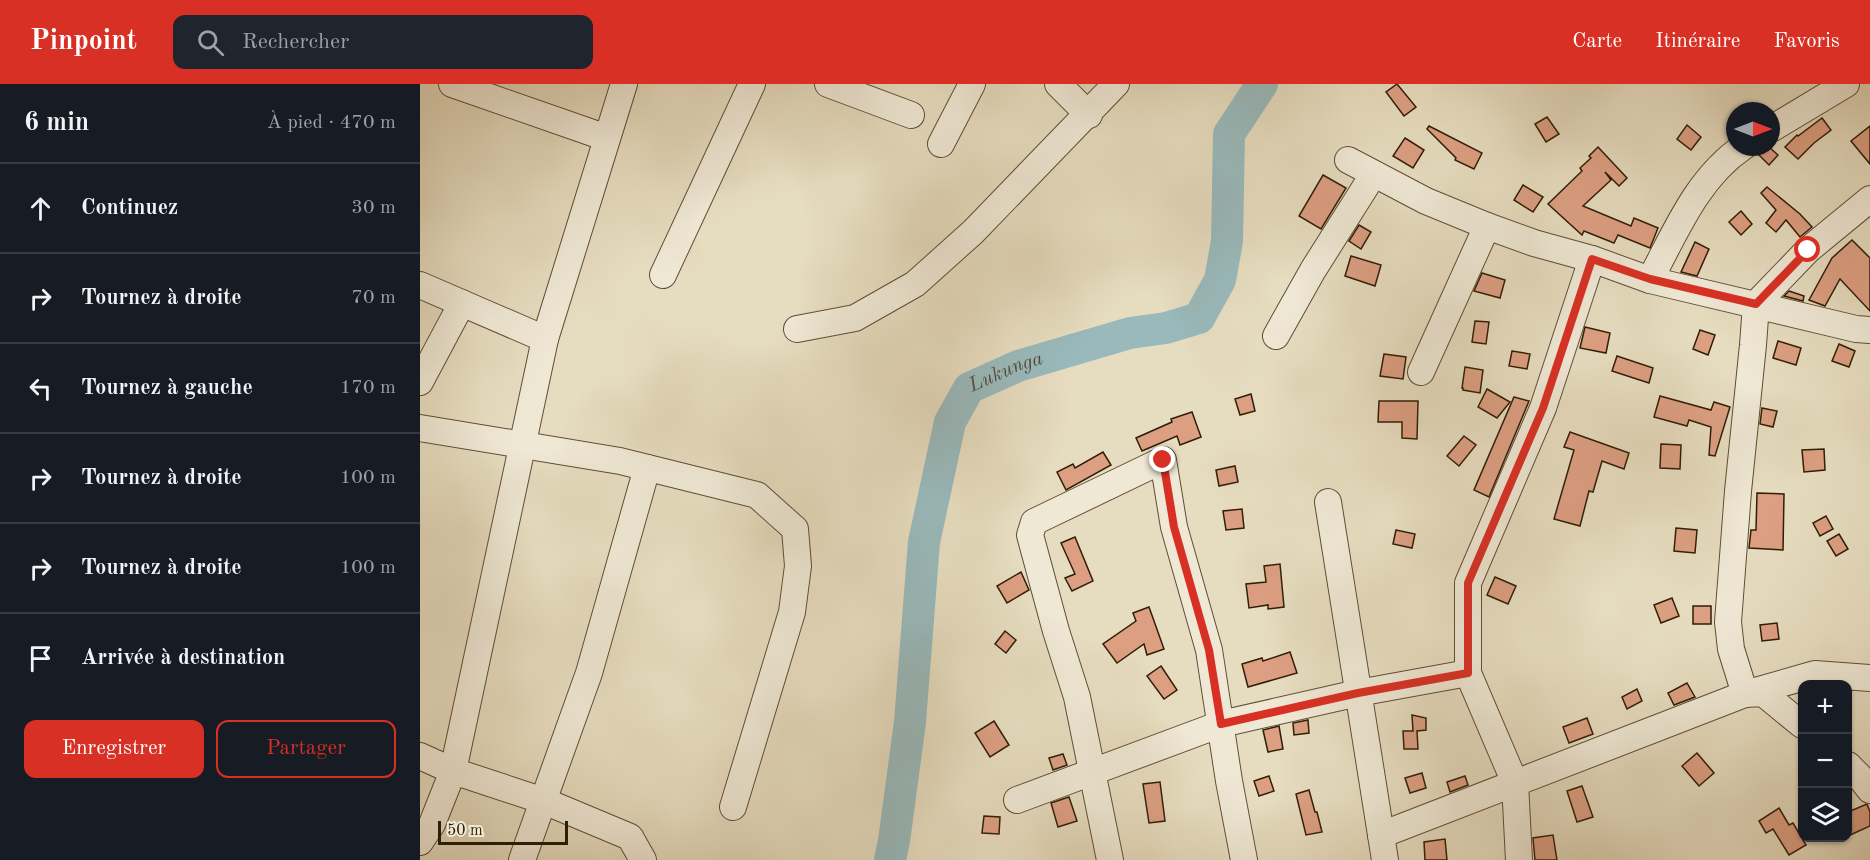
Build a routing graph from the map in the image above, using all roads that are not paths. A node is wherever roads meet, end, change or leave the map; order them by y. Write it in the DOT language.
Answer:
graph roads {
  1 [pos="452,84"];
  2 [pos="624,84"];
  3 [pos="752,84"];
  4 [pos="828,84"];
  5 [pos="972,84"];
  6 [pos="1058,84"];
  7 [pos="1116,84"];
  8 [pos="1846,84"];
  9 [pos="1089,114"];
  10 [pos="911,115"];
  11 [pos="1780,124"];
  12 [pos="607,138"];
  13 [pos="941,144"];
  14 [pos="1729,156"];
  15 [pos="1348,160"];
  16 [pos="1373,175"];
  17 [pos="1870,199"];
  18 [pos="1487,226"];
  19 [pos="1592,259"];
  20 [pos="663,275"];
  21 [pos="1650,279"];
  22 [pos="420,285"];
  23 [pos="462,303"];
  24 [pos="1756,304"];
  25 [pos="797,329"];
  26 [pos="1870,330"];
  27 [pos="1276,336"];
  28 [pos="544,339"];
  29 [pos="1421,372"];
  30 [pos="420,382"];
  31 [pos="420,428"];
  32 [pos="523,444"];
  33 [pos="647,468"];
  34 [pos="1328,502"];
  35 [pos="1468,673"];
  36 [pos="1870,678"];
  37 [pos="1358,693"];
  38 [pos="1745,694"];
  39 [pos="1798,721"];
  40 [pos="1221,724"];
  41 [pos="420,756"];
  42 [pos="1852,769"];
  43 [pos="453,771"];
  44 [pos="1092,773"];
  45 [pos="1515,783"];
  46 [pos="1870,790"];
  47 [pos="1017,800"];
  48 [pos="544,801"];
  49 [pos="733,807"];
  50 [pos="420,842"];
  51 [pos="1383,848"];
  52 [pos="522,860"];
  53 [pos="643,860"];
  54 [pos="1110,860"];
  55 [pos="1244,860"];
  56 [pos="1519,860"];
  1 -- 12 [label="street"];
  2 -- 12 [label="street"];
  3 -- 20 [label="street"];
  4 -- 10 [label="street"];
  5 -- 13 [label="street"];
  6 -- 9 [label="street"];
  7 -- 9 [label="street"];
  8 -- 11 [label="street"];
  9 -- 25 [label="street"];
  12 -- 28 [label="street"];
  14 -- 21 [label="street"];
  15 -- 16 [label="street"];
  16 -- 18 [label="street"];
  16 -- 27 [label="street"];
  17 -- 24 [label="street"];
  18 -- 19 [label="street"];
  18 -- 29 [label="street"];
  19 -- 21 [label="street"];
  19 -- 35 [label="street"];
  21 -- 24 [label="street"];
  22 -- 23 [label="street"];
  23 -- 28 [label="street"];
  23 -- 30 [label="street"];
  24 -- 26 [label="street"];
  24 -- 38 [label="street"];
  28 -- 32 [label="street"];
  31 -- 32 [label="street"];
  32 -- 33 [label="street"];
  32 -- 43 [label="street"];
  33 -- 48 [label="street"];
  33 -- 49 [label="street"];
  34 -- 37 [label="street"];
  35 -- 37 [label="street"];
  35 -- 45 [label="street"];
  36 -- 38 [label="street"];
  37 -- 40 [label="street"];
  37 -- 51 [label="street"];
  38 -- 39 [label="street"];
  38 -- 45 [label="street"];
  40 -- 44 [label="street"];
  40 -- 44 [label="street"];
  40 -- 55 [label="street"];
  41 -- 43 [label="street"];
  42 -- 46 [label="street"];
  43 -- 48 [label="street"];
  43 -- 50 [label="street"];
  44 -- 47 [label="street"];
  44 -- 54 [label="street"];
  45 -- 51 [label="street"];
  45 -- 56 [label="street"];
  48 -- 52 [label="street"];
  48 -- 53 [label="street"];
}
